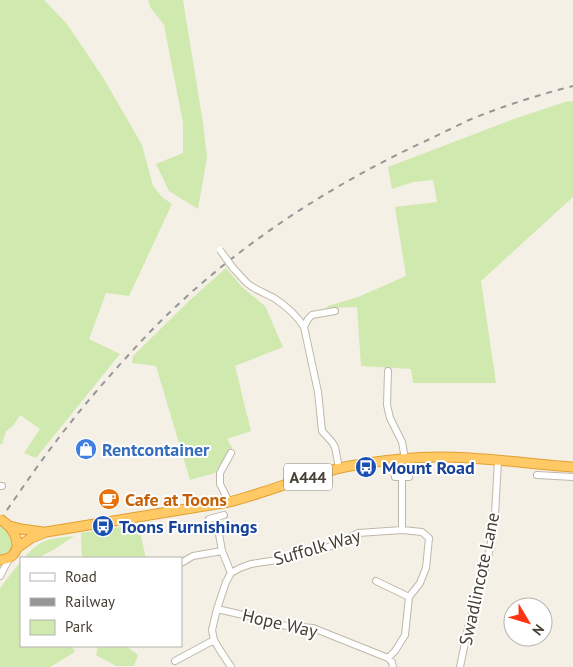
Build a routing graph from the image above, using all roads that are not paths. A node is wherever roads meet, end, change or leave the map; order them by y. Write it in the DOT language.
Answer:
graph roads {
  1 [pos="220,250"];
  2 [pos="335,311"];
  3 [pos="304,327"];
  4 [pos="388,371"];
  5 [pos="231,453"];
  6 [pos="405,459"];
  7 [pos="498,460"];
  8 [pos="573,467"];
  9 [pos="340,468"];
  10 [pos="536,475"];
  11 [pos="402,477"];
  12 [pos="573,477"];
  13 [pos="229,502"];
  14 [pos="224,516"];
  15 [pos="216,518"];
  16 [pos="209,519"];
  17 [pos="5,522"];
  18 [pos="402,530"];
  19 [pos="46,532"];
  20 [pos="17,548"];
  21 [pos="222,551"];
  22 [pos="10,558"];
  23 [pos="0,560"];
  24 [pos="182,561"];
  25 [pos="231,573"];
  26 [pos="0,576"];
  27 [pos="376,581"];
  28 [pos="410,597"];
  29 [pos="217,609"];
  30 [pos="214,640"];
  31 [pos="388,658"];
  32 [pos="175,661"];
  33 [pos="231,667"];
  34 [pos="394,667"];
  35 [pos="460,667"];
  1 -- 3 [label="street, bridge"];
  2 -- 3 [label="street"];
  3 -- 9 [label="street"];
  4 -- 6 [label="street"];
  5 -- 13 [label="street"];
  6 -- 7 [label="highway, A444"];
  6 -- 9 [label="highway, A444"];
  7 -- 8 [label="highway, A444"];
  7 -- 35 [label="street, Swadlincote Lane"];
  9 -- 13 [label="highway, A444"];
  10 -- 12 [label="street"];
  11 -- 18 [label="street"];
  13 -- 19 [label="highway, A444"];
  14 -- 15 [label="street"];
  15 -- 16 [label="street"];
  15 -- 21 [label="street"];
  17 -- 19 [label="highway, A444"];
  17 -- 20 [label="highway, A444"];
  18 -- 25 [label="street, Suffolk Way"];
  18 -- 28 [label="street, Suffolk Way"];
  19 -- 20 [label="highway, A444"];
  20 -- 22 [label="highway, A444"];
  21 -- 24 [label="street"];
  21 -- 25 [label="street"];
  22 -- 23 [label="highway"];
  22 -- 26 [label="street"];
  25 -- 29 [label="street"];
  27 -- 28 [label="street"];
  28 -- 31 [label="street, Suffolk Way"];
  29 -- 30 [label="street"];
  29 -- 31 [label="street, Hope Way"];
  30 -- 32 [label="street"];
  30 -- 33 [label="street"];
  31 -- 34 [label="street"];
}
